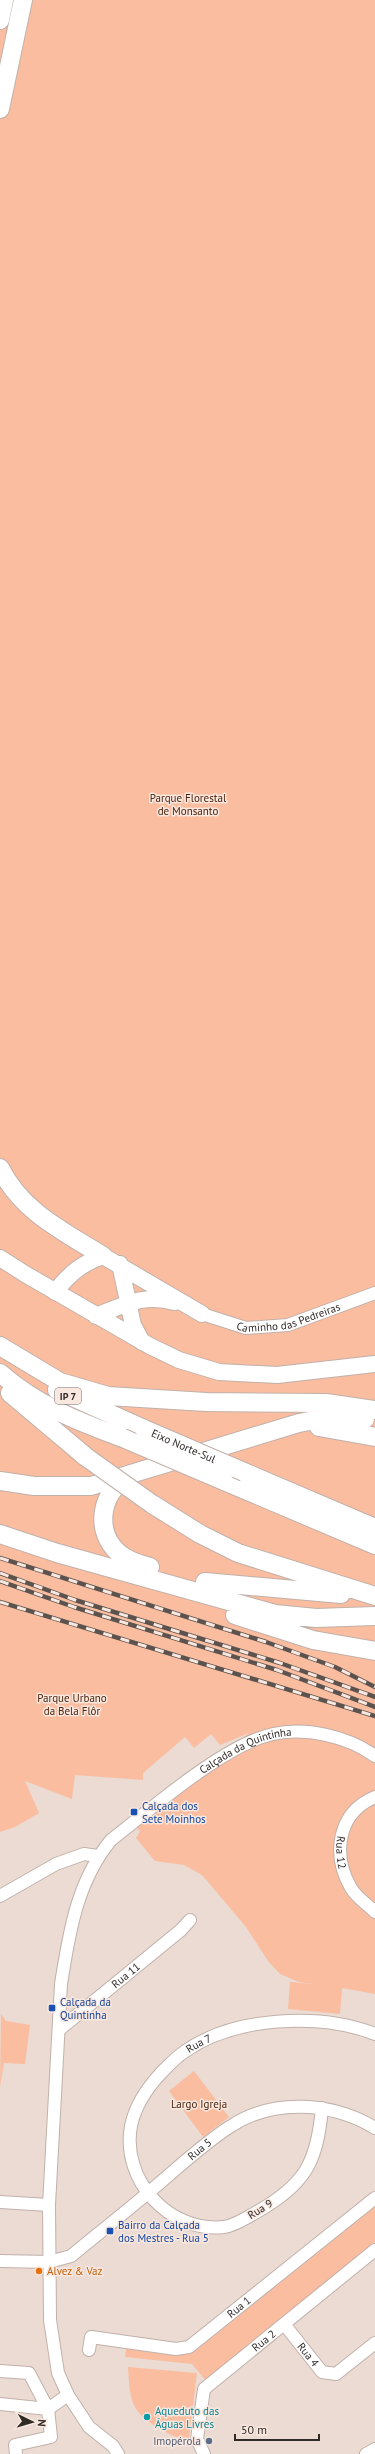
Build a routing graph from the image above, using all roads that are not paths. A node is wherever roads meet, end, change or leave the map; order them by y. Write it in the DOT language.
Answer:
graph roads {
  1 [pos="4,0"];
  2 [pos="23,0"];
  3 [pos="0,20"];
  4 [pos="0,109"];
  5 [pos="0,1168"];
  6 [pos="103,1256"];
  7 [pos="0,1258"];
  8 [pos="120,1264"];
  9 [pos="56,1292"];
  10 [pos="375,1293"];
  11 [pos="129,1303"];
  12 [pos="202,1314"];
  13 [pos="96,1316"];
  14 [pos="142,1342"];
  15 [pos="0,1346"];
  16 [pos="0,1351"];
  17 [pos="375,1364"];
  18 [pos="0,1372"];
  19 [pos="0,1382"];
  20 [pos="375,1410"];
  21 [pos="375,1420"];
  22 [pos="299,1423"];
  23 [pos="375,1437"];
  24 [pos="131,1474"];
  25 [pos="0,1481"];
  26 [pos="375,1528"];
  27 [pos="0,1534"];
  28 [pos="375,1544"];
  29 [pos="56,1553"];
  30 [pos="205,1582"];
  31 [pos="375,1597"];
  32 [pos="336,1616"];
  33 [pos="375,1616"];
  34 [pos="375,1651"];
  35 [pos="375,1756"];
  36 [pos="375,1797"];
  37 [pos="98,1856"];
  38 [pos="0,1896"];
  39 [pos="375,1912"];
  40 [pos="190,1920"];
  41 [pos="60,2028"];
  42 [pos="375,2034"];
  43 [pos="322,2108"];
  44 [pos="375,2128"];
  45 [pos="148,2193"];
  46 [pos="375,2198"];
  47 [pos="0,2202"];
  48 [pos="49,2205"];
  49 [pos="375,2251"];
  50 [pos="0,2261"];
  51 [pos="49,2262"];
  52 [pos="284,2324"];
  53 [pos="375,2343"];
  54 [pos="89,2350"];
  55 [pos="0,2371"];
  56 [pos="68,2395"];
  57 [pos="0,2404"];
  58 [pos="48,2409"];
  59 [pos="375,2449"];
  60 [pos="116,2450"];
  61 [pos="16,2454"];
  62 [pos="204,2454"];
  63 [pos="366,2454"];
  1 -- 3 [label="highway"];
  2 -- 4 [label="highway"];
  5 -- 6 [label="highway"];
  6 -- 8 [label="main road"];
  6 -- 9 [label="main road"];
  7 -- 9 [label="main road"];
  8 -- 11 [label="main road"];
  8 -- 12 [label="main road"];
  9 -- 13 [label="main road"];
  10 -- 12 [label="street, Caminho das Pedreiras"];
  11 -- 12 [label="main road"];
  11 -- 13 [label="main road"];
  11 -- 14 [label="main road"];
  13 -- 14 [label="main road"];
  14 -- 17 [label="main road"];
  15 -- 20 [label="highway"];
  16 -- 26 [label="highway, Eixo Norte-Sul / IP 7, bridge"];
  18 -- 28 [label="highway, Eixo Norte-Sul / IP 7, bridge"];
  19 -- 31 [label="highway, bridge"];
  21 -- 22 [label="highway"];
  22 -- 23 [label="highway"];
  22 -- 24 [label="highway"];
  24 -- 25 [label="highway"];
  24 -- 30 [label="highway"];
  27 -- 29 [label="highway"];
  29 -- 32 [label="highway"];
  29 -- 34 [label="highway"];
  30 -- 31 [label="highway"];
  30 -- 32 [label="highway"];
  32 -- 33 [label="highway"];
  35 -- 37 [label="street, Calçada da Quintinha"];
  36 -- 39 [label="street, Rua 12"];
  37 -- 38 [label="street"];
  37 -- 41 [label="street, Calçada da Quintinha"];
  40 -- 41 [label="street, Rua 11"];
  41 -- 48 [label="street, Calçada da Quintinha"];
  42 -- 45 [label="street, Rua 7"];
  43 -- 44 [label="street, Rua 5"];
  43 -- 45 [label="street, Rua 5"];
  43 -- 45 [label="street, Rua 9"];
  45 -- 51 [label="street, Rua 5"];
  46 -- 54 [label="street, Rua 1"];
  47 -- 48 [label="street"];
  48 -- 51 [label="street, Calçada da Quintinha"];
  49 -- 52 [label="street, Rua 2"];
  50 -- 51 [label="street, Rua 5"];
  51 -- 56 [label="street, Calçada da Quintinha"];
  52 -- 53 [label="street, Rua 4"];
  52 -- 62 [label="street, Rua 2"];
  55 -- 58 [label="street"];
  56 -- 58 [label="street"];
  56 -- 60 [label="street, Calçada da Quintinha"];
  57 -- 58 [label="street"];
  58 -- 61 [label="street"];
  59 -- 63 [label="street"];
}
